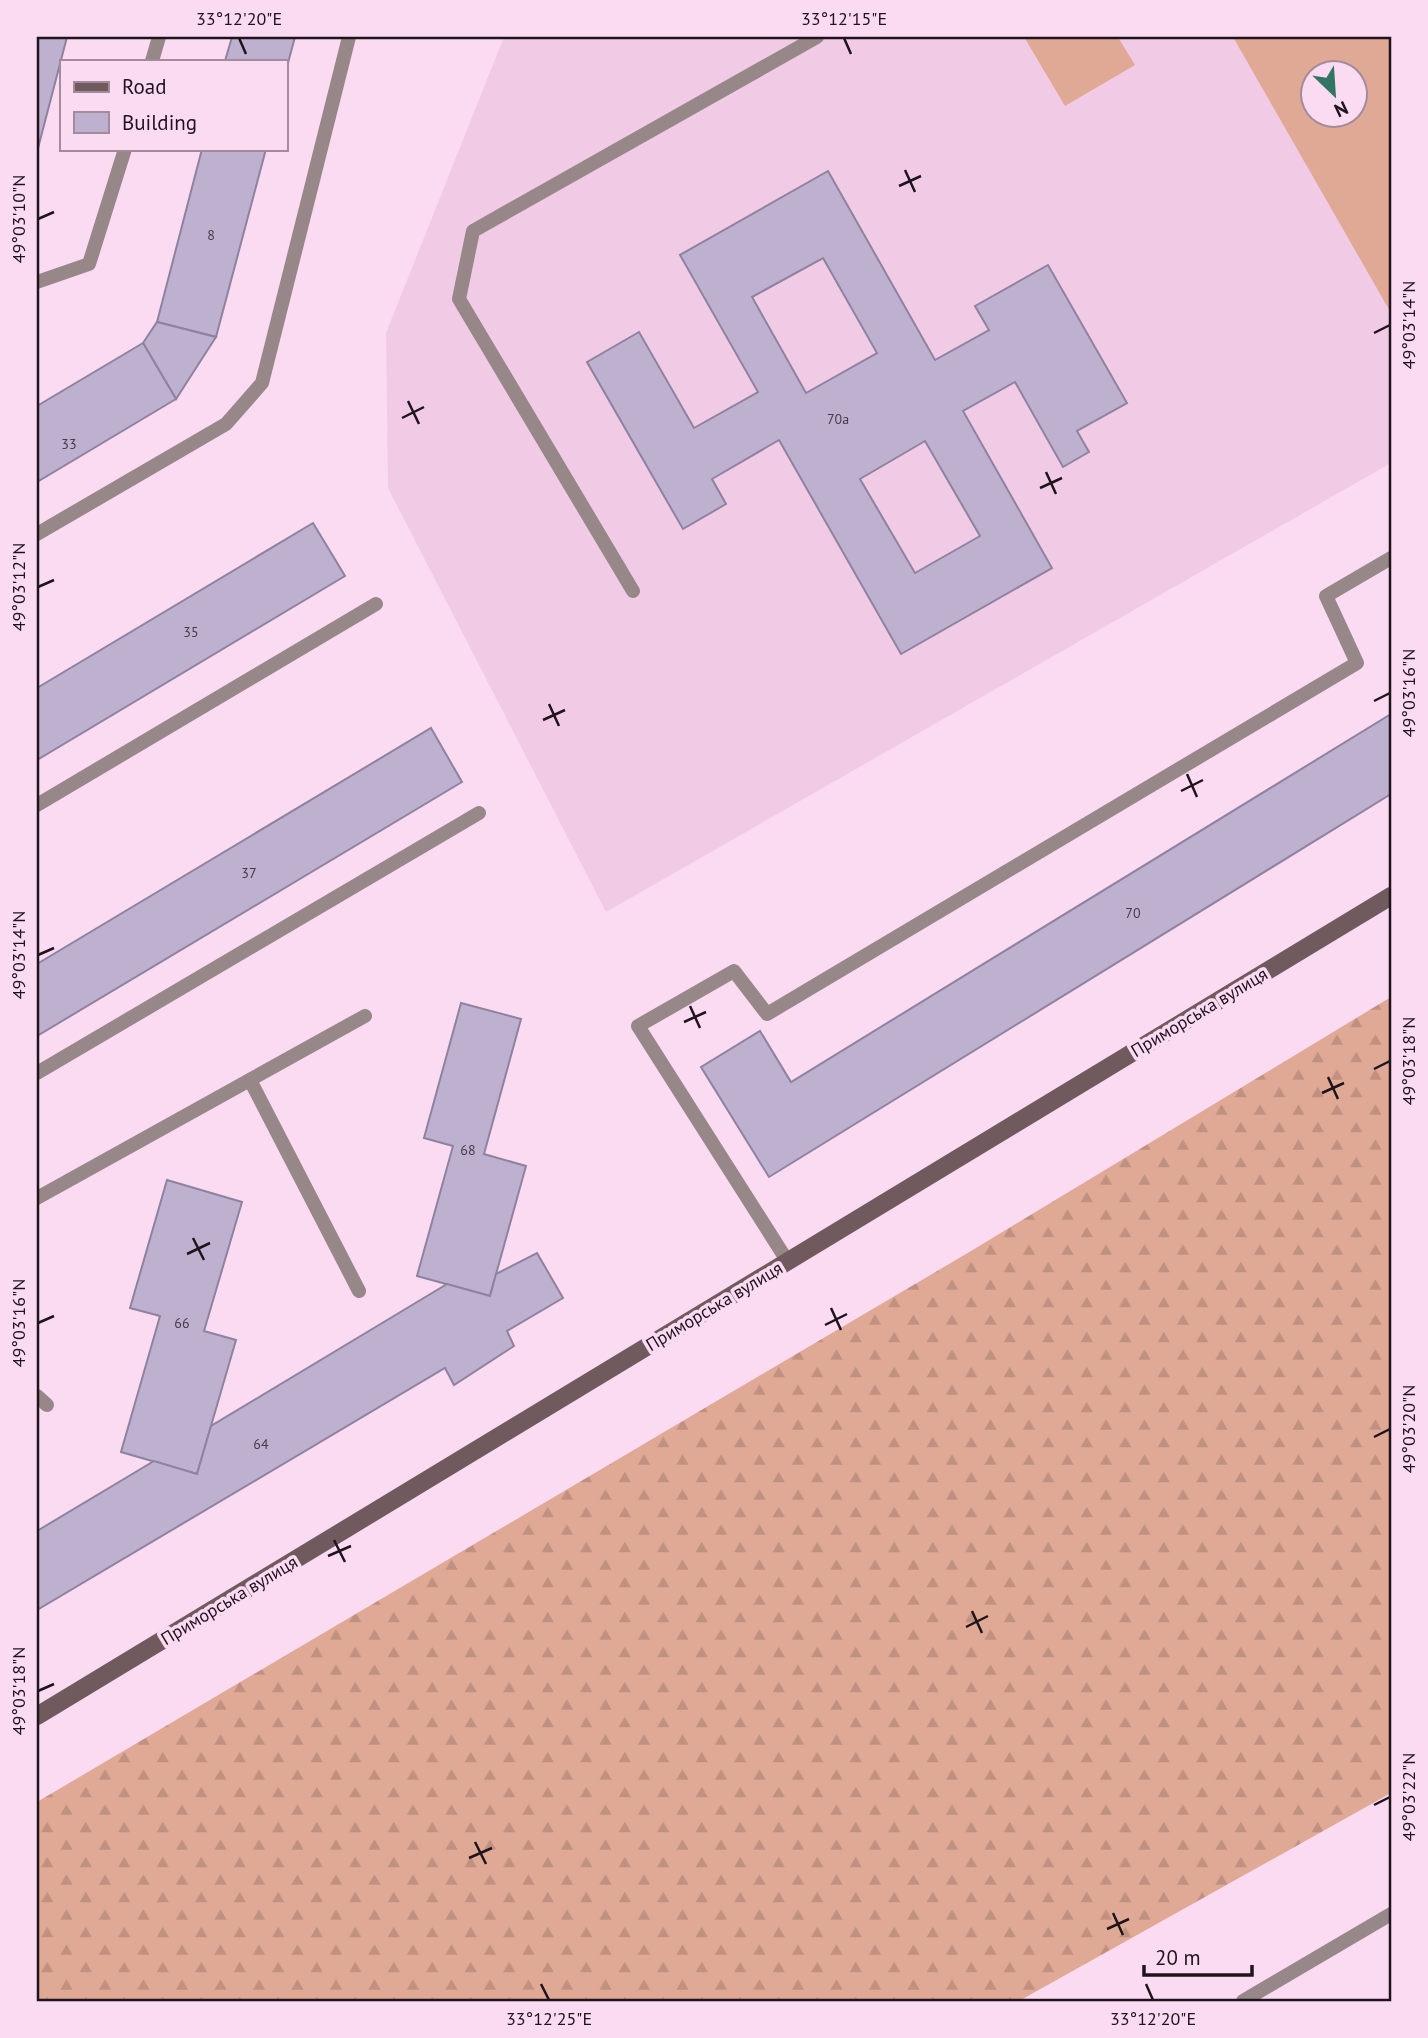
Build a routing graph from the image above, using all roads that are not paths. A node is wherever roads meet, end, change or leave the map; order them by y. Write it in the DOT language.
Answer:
graph roads {
  1 [pos="159,37"];
  2 [pos="349,37"];
  3 [pos="817,37"];
  4 [pos="152,60"];
  5 [pos="125,150"];
  6 [pos="37,282"];
  7 [pos="37,534"];
  8 [pos="1391,558"];
  9 [pos="633,591"];
  10 [pos="376,604"];
  11 [pos="37,805"];
  12 [pos="479,813"];
  13 [pos="1391,896"];
  14 [pos="365,1016"];
  15 [pos="37,1073"];
  16 [pos="250,1080"];
  17 [pos="37,1198"];
  18 [pos="788,1262"];
  19 [pos="359,1292"];
  20 [pos="37,1716"];
  21 [pos="1391,1914"];
  22 [pos="1243,2001"];
  1 -- 4 [label="lane"];
  2 -- 7 [label="lane"];
  3 -- 9 [label="lane"];
  5 -- 6 [label="lane"];
  8 -- 18 [label="lane"];
  10 -- 11 [label="lane"];
  12 -- 15 [label="lane"];
  13 -- 18 [label="street, Приморська вулиця"];
  14 -- 16 [label="lane"];
  16 -- 17 [label="lane"];
  16 -- 19 [label="lane"];
  18 -- 20 [label="street, Приморська вулиця"];
  21 -- 22 [label="lane"];
}
